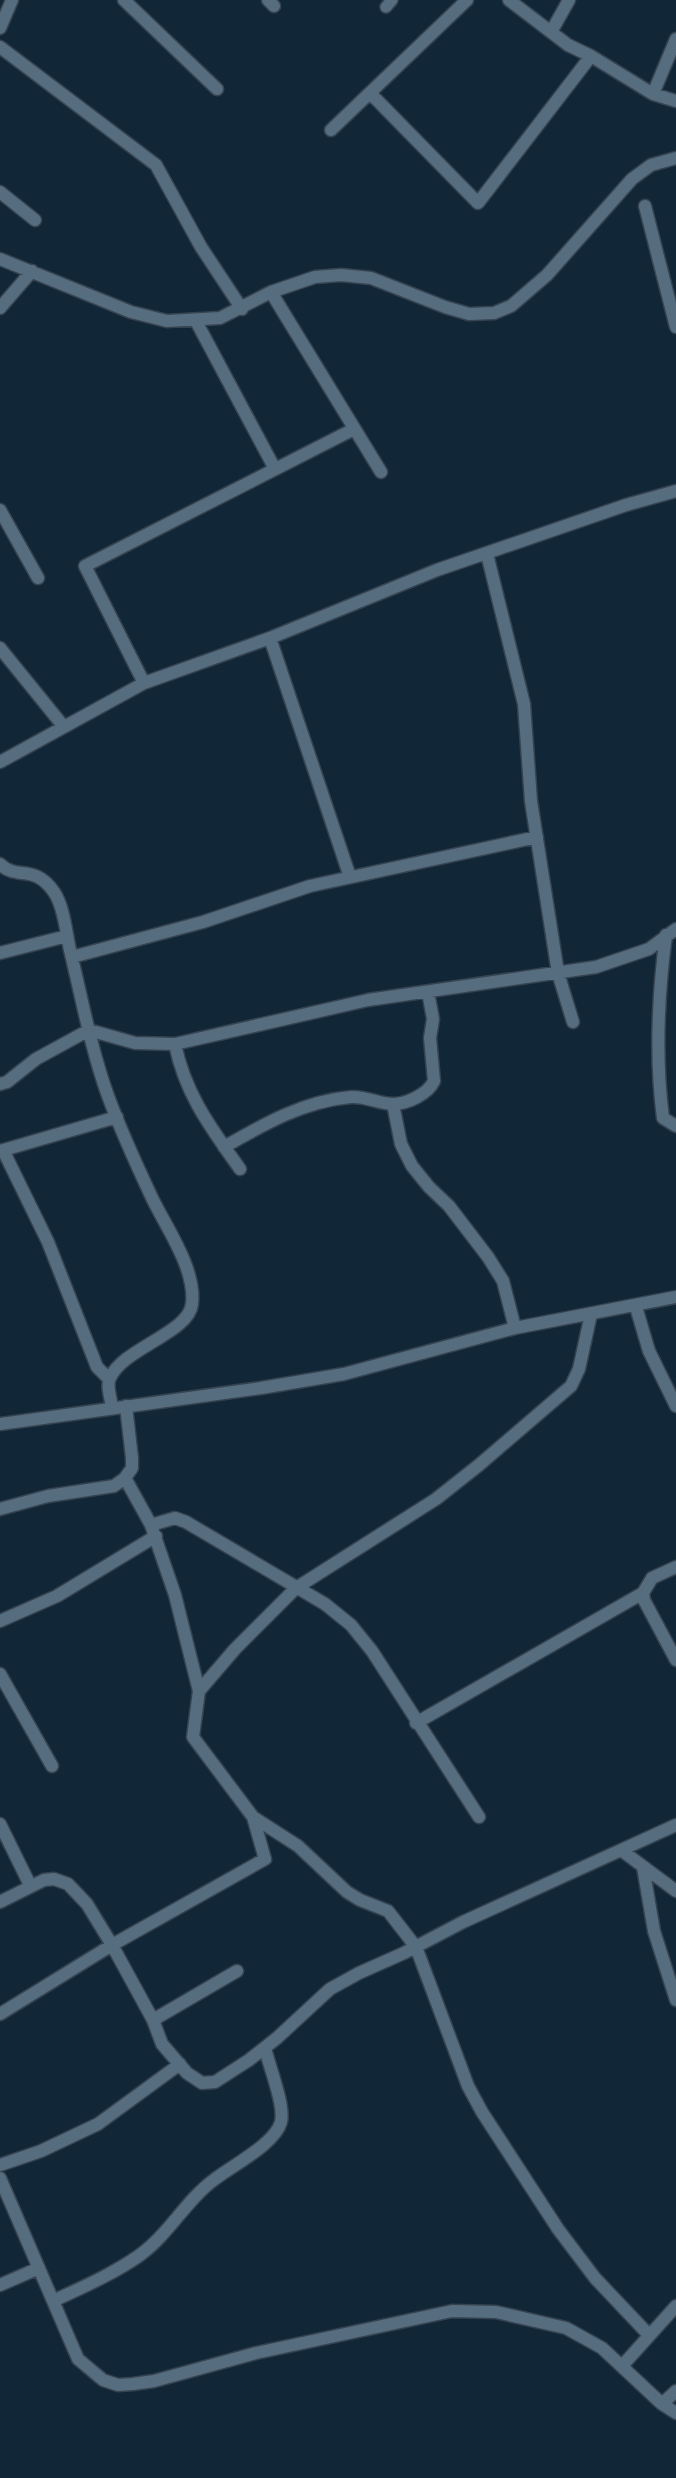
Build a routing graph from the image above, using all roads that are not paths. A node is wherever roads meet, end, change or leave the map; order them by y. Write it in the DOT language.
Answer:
graph roads {
  1 [pos="12,0"];
  2 [pos="124,0"];
  3 [pos="467,0"];
  4 [pos="509,0"];
  5 [pos="569,0"];
  6 [pos="0,28"];
  7 [pos="551,32"];
  8 [pos="676,39"];
  9 [pos="0,47"];
  10 [pos="591,56"];
  11 [pos="217,89"];
  12 [pos="371,94"];
  13 [pos="653,94"];
  14 [pos="676,101"];
  15 [pos="331,130"];
  16 [pos="676,158"];
  17 [pos="0,192"];
  18 [pos="645,206"];
  19 [pos="36,220"];
  20 [pos="0,259"];
  21 [pos="32,271"];
  22 [pos="271,292"];
  23 [pos="0,308"];
  24 [pos="242,309"];
  25 [pos="196,321"];
  26 [pos="676,327"];
  27 [pos="354,429"];
  28 [pos="275,470"];
  29 [pos="381,472"];
  30 [pos="676,491"];
  31 [pos="0,510"];
  32 [pos="487,554"];
  33 [pos="38,578"];
  34 [pos="270,638"];
  35 [pos="0,648"];
  36 [pos="144,683"];
  37 [pos="64,726"];
  38 [pos="0,762"];
  39 [pos="537,837"];
  40 [pos="0,864"];
  41 [pos="350,877"];
  42 [pos="671,932"];
  43 [pos="67,936"];
  44 [pos="0,953"];
  45 [pos="72,957"];
  46 [pos="558,973"];
  47 [pos="428,992"];
  48 [pos="573,1022"];
  49 [pos="89,1030"];
  50 [pos="175,1044"];
  51 [pos="0,1084"];
  52 [pos="393,1104"];
  53 [pos="117,1116"];
  54 [pos="676,1126"];
  55 [pos="224,1147"];
  56 [pos="2,1151"];
  57 [pos="240,1169"];
  58 [pos="676,1298"];
  59 [pos="636,1307"];
  60 [pos="591,1314"];
  61 [pos="515,1328"];
  62 [pos="109,1379"];
  63 [pos="126,1406"];
  64 [pos="676,1406"];
  65 [pos="112,1407"];
  66 [pos="0,1424"];
  67 [pos="125,1478"];
  68 [pos="0,1509"];
  69 [pos="154,1531"];
  70 [pos="676,1567"];
  71 [pos="296,1588"];
  72 [pos="643,1593"];
  73 [pos="0,1621"];
  74 [pos="676,1660"];
  75 [pos="0,1674"];
  76 [pos="199,1691"];
  77 [pos="416,1723"];
  78 [pos="52,1766"];
  79 [pos="479,1816"];
  80 [pos="253,1817"];
  81 [pos="0,1824"];
  82 [pos="676,1825"];
  83 [pos="621,1850"];
  84 [pos="643,1866"];
  85 [pos="30,1885"];
  86 [pos="676,1891"];
  87 [pos="0,1902"];
  88 [pos="112,1945"];
  89 [pos="416,1947"];
  90 [pos="237,1971"];
  91 [pos="676,2000"];
  92 [pos="0,2014"];
  93 [pos="153,2020"];
  94 [pos="265,2048"];
  95 [pos="180,2064"];
  96 [pos="0,2165"];
  97 [pos="0,2178"];
  98 [pos="39,2268"];
  99 [pos="0,2285"];
  100 [pos="53,2301"];
  101 [pos="676,2306"];
  102 [pos="649,2335"];
  103 [pos="622,2366"];
  104 [pos="676,2391"];
  105 [pos="662,2404"];
  106 [pos="676,2413"];
  1 -- 6 [label="street"];
  2 -- 11 [label="street"];
  3 -- 12 [label="street"];
  4 -- 7 [label="street"];
  5 -- 7 [label="street"];
  7 -- 10 [label="street"];
  8 -- 13 [label="street"];
  9 -- 24 [label="street"];
  10 -- 12 [label="street"];
  10 -- 13 [label="street"];
  12 -- 15 [label="street"];
  13 -- 14 [label="street"];
  16 -- 22 [label="street"];
  17 -- 19 [label="street"];
  18 -- 26 [label="street"];
  20 -- 21 [label="street"];
  21 -- 23 [label="street"];
  21 -- 25 [label="street"];
  22 -- 24 [label="street"];
  22 -- 27 [label="street"];
  24 -- 25 [label="street"];
  25 -- 28 [label="street"];
  27 -- 28 [label="street"];
  27 -- 29 [label="street"];
  28 -- 36 [label="street"];
  30 -- 32 [label="street"];
  31 -- 33 [label="street"];
  32 -- 34 [label="street"];
  32 -- 39 [label="street"];
  34 -- 36 [label="street"];
  34 -- 41 [label="street"];
  35 -- 37 [label="street"];
  36 -- 37 [label="street"];
  37 -- 38 [label="street"];
  39 -- 41 [label="street"];
  39 -- 46 [label="street"];
  40 -- 43 [label="street"];
  41 -- 45 [label="street"];
  42 -- 46 [label="street"];
  42 -- 54 [label="street"];
  43 -- 44 [label="street"];
  43 -- 45 [label="street"];
  45 -- 49 [label="street"];
  46 -- 47 [label="street"];
  46 -- 48 [label="street"];
  47 -- 50 [label="street"];
  47 -- 52 [label="street"];
  49 -- 50 [label="street"];
  49 -- 51 [label="street"];
  49 -- 53 [label="street"];
  50 -- 55 [label="street"];
  52 -- 55 [label="street"];
  52 -- 61 [label="street"];
  53 -- 56 [label="street"];
  53 -- 62 [label="street"];
  55 -- 57 [label="street"];
  56 -- 62 [label="street"];
  58 -- 59 [label="street"];
  59 -- 60 [label="street"];
  59 -- 64 [label="street"];
  60 -- 61 [label="street"];
  60 -- 71 [label="street"];
  61 -- 63 [label="street"];
  62 -- 65 [label="street"];
  63 -- 65 [label="street"];
  63 -- 67 [label="street"];
  65 -- 66 [label="street"];
  67 -- 68 [label="street"];
  67 -- 69 [label="street"];
  69 -- 71 [label="street"];
  69 -- 73 [label="street"];
  69 -- 76 [label="street"];
  70 -- 72 [label="street"];
  71 -- 76 [label="street"];
  71 -- 77 [label="street"];
  72 -- 74 [label="street"];
  72 -- 77 [label="street"];
  75 -- 78 [label="street"];
  76 -- 80 [label="street"];
  77 -- 79 [label="street"];
  80 -- 88 [label="street"];
  80 -- 89 [label="street"];
  81 -- 85 [label="street"];
  82 -- 83 [label="street"];
  83 -- 84 [label="street"];
  83 -- 89 [label="street"];
  84 -- 86 [label="street"];
  84 -- 91 [label="street"];
  85 -- 87 [label="street"];
  85 -- 88 [label="street"];
  88 -- 92 [label="street"];
  88 -- 93 [label="street"];
  89 -- 94 [label="street"];
  89 -- 102 [label="street"];
  90 -- 93 [label="street"];
  93 -- 95 [label="street"];
  94 -- 95 [label="street"];
  94 -- 100 [label="street"];
  95 -- 96 [label="street"];
  97 -- 98 [label="street"];
  98 -- 99 [label="street"];
  98 -- 100 [label="street"];
  100 -- 103 [label="street"];
  101 -- 102 [label="street"];
  102 -- 103 [label="street"];
  103 -- 105 [label="street"];
  104 -- 105 [label="street"];
  105 -- 106 [label="street"];
}
